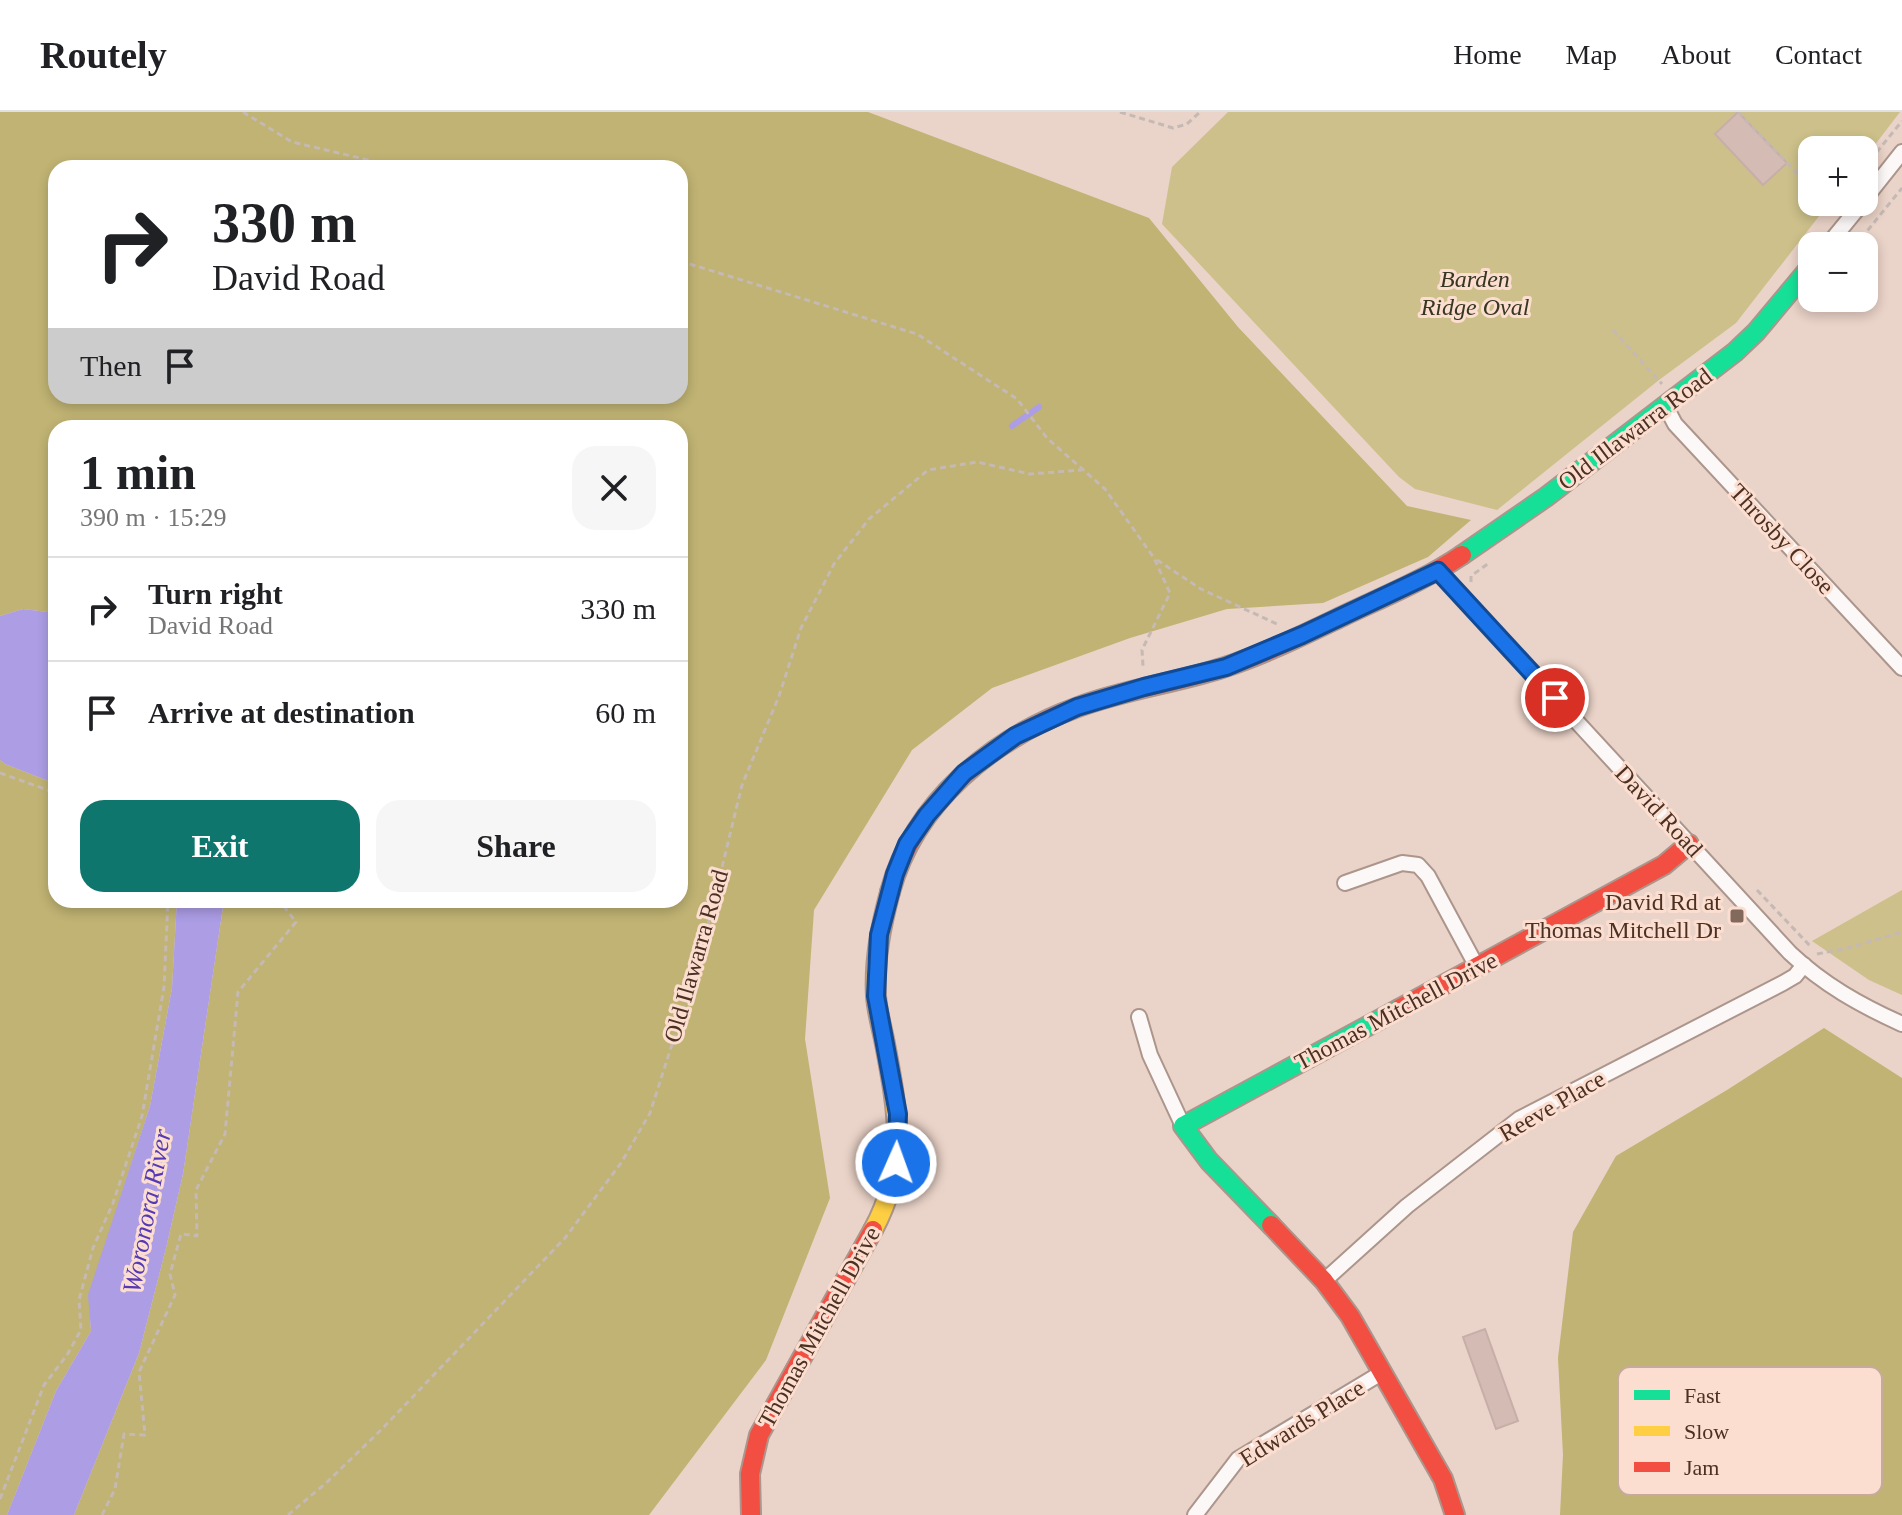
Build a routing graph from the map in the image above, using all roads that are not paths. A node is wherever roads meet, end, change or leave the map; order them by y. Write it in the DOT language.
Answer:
graph roads {
  1 [pos="1902,152"];
  2 [pos="1878,182"];
  3 [pos="1851,216"];
  4 [pos="1838,232"];
  5 [pos="1798,282"];
  6 [pos="1666,407"];
  7 [pos="1438,571"];
  8 [pos="1902,668"];
  9 [pos="1689,844"];
  10 [pos="1345,883"];
  11 [pos="1804,965"];
  12 [pos="1477,967"];
  13 [pos="1139,1017"];
  14 [pos="1902,1024"];
  15 [pos="1183,1126"];
  16 [pos="1324,1281"];
  17 [pos="1383,1372"];
  18 [pos="751,1515"];
  19 [pos="1195,1515"];
  20 [pos="1455,1515"];
  1 -- 2 [label="street"];
  3 -- 4 [label="street"];
  5 -- 6 [label="street, Old Illawarra Road"];
  6 -- 7 [label="street, Old Illawarra Road"];
  6 -- 8 [label="street, Throsby Close"];
  7 -- 9 [label="street, David Road"];
  7 -- 18 [label="street, Thomas Mitchell Drive"];
  9 -- 11 [label="street, David Road"];
  9 -- 12 [label="street, Thomas Mitchell Drive"];
  10 -- 12 [label="street"];
  11 -- 14 [label="street, David Road"];
  11 -- 16 [label="street, Reeve Place"];
  12 -- 15 [label="street, Thomas Mitchell Drive"];
  13 -- 15 [label="street"];
  15 -- 16 [label="street"];
  16 -- 17 [label="street"];
  17 -- 19 [label="street, Edwards Place"];
  17 -- 20 [label="street"];
}
